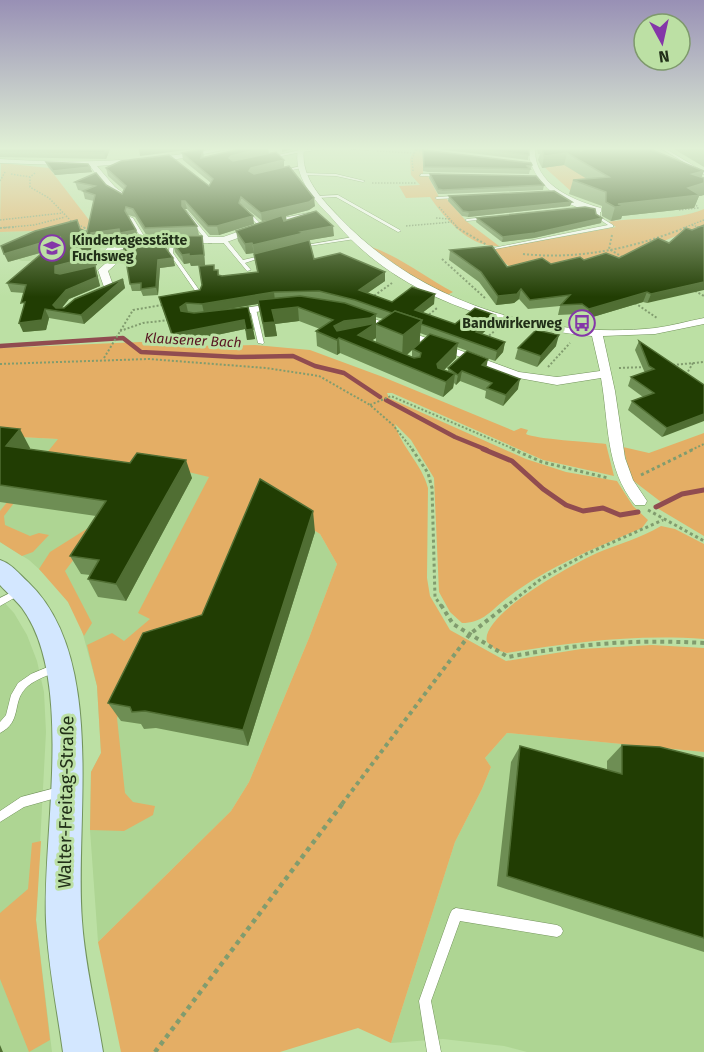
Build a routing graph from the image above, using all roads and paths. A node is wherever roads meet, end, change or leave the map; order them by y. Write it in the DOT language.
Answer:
graph roads {
  1 [pos="50,198"];
  2 [pos="318,198"];
  3 [pos="341,198"];
  4 [pos="570,198"];
  5 [pos="693,201"];
  6 [pos="438,205"];
  7 [pos="243,208"];
  8 [pos="587,208"];
  9 [pos="570,209"];
  10 [pos="598,210"];
  11 [pos="679,210"];
  12 [pos="186,212"];
  13 [pos="329,212"];
  14 [pos="63,213"];
  15 [pos="65,217"];
  16 [pos="493,217"];
  17 [pos="131,218"];
  18 [pos="436,218"];
  19 [pos="449,219"];
  20 [pos="0,220"];
  21 [pos="467,220"];
  22 [pos="704,220"];
  23 [pos="388,225"];
  24 [pos="692,225"];
  25 [pos="262,227"];
  26 [pos="0,228"];
  27 [pos="704,229"];
  28 [pos="399,231"];
  29 [pos="90,235"];
  30 [pos="353,238"];
  31 [pos="652,238"];
  32 [pos="224,240"];
  33 [pos="610,240"];
  34 [pos="145,241"];
  35 [pos="172,241"];
  36 [pos="660,241"];
  37 [pos="210,242"];
  38 [pos="292,248"];
  39 [pos="495,248"];
  40 [pos="613,252"];
  41 [pos="272,254"];
  42 [pos="533,256"];
  43 [pos="565,256"];
  44 [pos="451,257"];
  45 [pos="631,261"];
  46 [pos="242,262"];
  47 [pos="575,263"];
  48 [pos="249,270"];
  49 [pos="389,285"];
  50 [pos="693,290"];
  51 [pos="200,294"];
  52 [pos="481,295"];
  53 [pos="704,296"];
  54 [pos="84,298"];
  55 [pos="628,298"];
  56 [pos="368,300"];
  57 [pos="170,303"];
  58 [pos="286,305"];
  59 [pos="253,309"];
  60 [pos="435,310"];
  61 [pos="343,311"];
  62 [pos="214,316"];
  63 [pos="655,317"];
  64 [pos="177,319"];
  65 [pos="421,321"];
  66 [pos="704,321"];
  67 [pos="496,330"];
  68 [pos="597,333"];
  69 [pos="118,334"];
  70 [pos="574,339"];
  71 [pos="483,342"];
  72 [pos="261,343"];
  73 [pos="104,358"];
  74 [pos="704,362"];
  75 [pos="0,363"];
  76 [pos="693,363"];
  77 [pos="550,365"];
  78 [pos="670,365"];
  79 [pos="650,366"];
  80 [pos="611,371"];
  81 [pos="684,378"];
  82 [pos="370,405"];
  83 [pos="704,444"];
  84 [pos="624,480"];
  85 [pos="640,501"];
  86 [pos="652,515"];
  87 [pos="663,520"];
  88 [pos="704,541"];
  89 [pos="7,587"];
  90 [pos="470,634"];
  91 [pos="704,643"];
  92 [pos="59,666"];
  93 [pos="0,728"];
  94 [pos="66,790"];
  95 [pos="0,817"];
  96 [pos="557,931"];
  97 [pos="83,1052"];
  98 [pos="155,1052"];
  99 [pos="434,1052"];
  1 -- 14 [label="path"];
  2 -- 13 [label="street"];
  3 -- 23 [label="lane"];
  4 -- 8 [label="street"];
  5 -- 11 [label="path"];
  6 -- 19 [label="path"];
  7 -- 25 [label="lane"];
  8 -- 9 [label="lane"];
  8 -- 10 [label="street"];
  10 -- 39 [label="lane"];
  12 -- 37 [label="lane"];
  13 -- 25 [label="street"];
  13 -- 30 [label="street"];
  14 -- 15 [label="path"];
  14 -- 20 [label="path"];
  15 -- 26 [label="path"];
  15 -- 29 [label="path"];
  16 -- 21 [label="lane"];
  17 -- 34 [label="lane"];
  18 -- 19 [label="path"];
  19 -- 23 [label="path"];
  22 -- 24 [label="path"];
  23 -- 28 [label="lane"];
  24 -- 27 [label="path"];
  24 -- 31 [label="path"];
  25 -- 32 [label="street"];
  30 -- 38 [label="lane"];
  30 -- 68 [label="street"];
  31 -- 36 [label="path"];
  31 -- 40 [label="path"];
  32 -- 37 [label="street"];
  32 -- 46 [label="lane"];
  33 -- 40 [label="path"];
  34 -- 35 [label="street"];
  34 -- 54 [label="street"];
  35 -- 37 [label="street"];
  35 -- 51 [label="lane"];
  40 -- 43 [label="path"];
  40 -- 45 [label="path"];
  41 -- 46 [label="lane"];
  42 -- 43 [label="path"];
  43 -- 47 [label="path"];
  44 -- 52 [label="path"];
  46 -- 48 [label="lane"];
  49 -- 56 [label="path"];
  50 -- 53 [label="path"];
  55 -- 63 [label="path"];
  57 -- 69 [label="path"];
  58 -- 59 [label="street"];
  59 -- 62 [label="street"];
  59 -- 72 [label="lane"];
  60 -- 65 [label="path"];
  61 -- 80 [label="street"];
  64 -- 69 [label="path"];
  66 -- 68 [label="street"];
  67 -- 71 [label="path"];
  68 -- 80 [label="street"];
  69 -- 73 [label="path"];
  70 -- 77 [label="path"];
  73 -- 75 [label="path"];
  73 -- 82 [label="path"];
  74 -- 76 [label="path"];
  76 -- 78 [label="path"];
  76 -- 81 [label="path"];
  79 -- 80 [label="path"];
  80 -- 84 [label="street"];
  82 -- 84 [label="path"];
  82 -- 90 [label="path"];
  83 -- 84 [label="path"];
  84 -- 85 [label="street"];
  86 -- 87 [label="path"];
  87 -- 88 [label="path"];
  87 -- 90 [label="path"];
  89 -- 92 [label="street, Walter-Freitag-Straße"];
  90 -- 91 [label="path"];
  90 -- 98 [label="path"];
  92 -- 93 [label="lane"];
  92 -- 94 [label="street, Walter-Freitag-Straße"];
  94 -- 95 [label="lane"];
  94 -- 97 [label="street, Walter-Freitag-Straße"];
  96 -- 99 [label="lane"];
}
